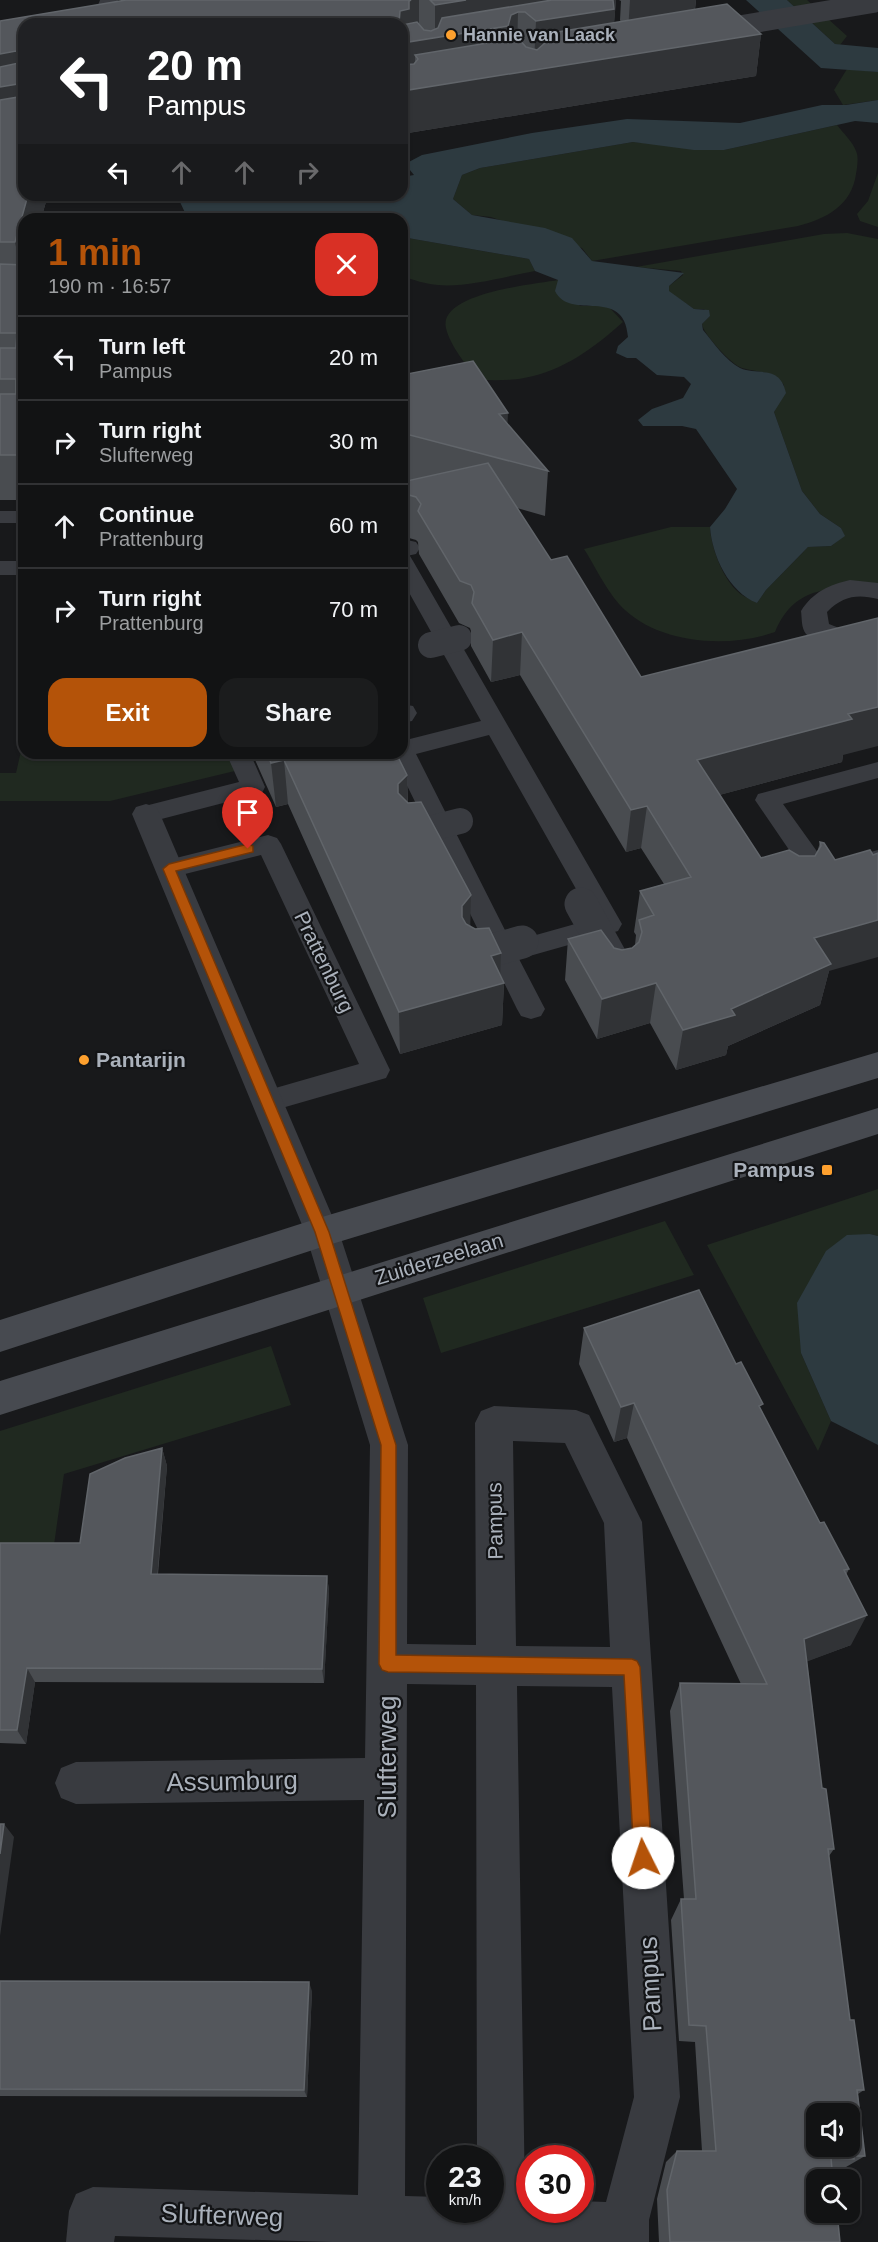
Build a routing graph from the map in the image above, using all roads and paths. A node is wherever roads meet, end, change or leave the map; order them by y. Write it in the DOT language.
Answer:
graph roads {
  1 [pos="109,0"];
  2 [pos="875,6"];
  3 [pos="102,18"];
  4 [pos="716,30"];
  5 [pos="753,34"];
  6 [pos="694,38"];
  7 [pos="734,46"];
  8 [pos="0,517"];
  9 [pos="18,517"];
  10 [pos="408,560"];
  11 [pos="0,568"];
  12 [pos="18,568"];
  13 [pos="878,591"];
  14 [pos="459,638"];
  15 [pos="878,642"];
  16 [pos="431,645"];
  17 [pos="495,726"];
  18 [pos="408,748"];
  19 [pos="242,759"];
  20 [pos="406,759"];
  21 [pos="878,770"];
  22 [pos="146,814"];
  23 [pos="460,821"];
  24 [pos="413,833"];
  25 [pos="878,859"];
  26 [pos="169,869"];
  27 [pos="580,904"];
  28 [pos="501,950"];
  29 [pos="618,972"];
  30 [pos="531,1009"];
  31 [pos="878,1065"];
  32 [pos="268,1101"];
  33 [pos="878,1121"];
  34 [pos="322,1232"];
  35 [pos="338,1290"];
  36 [pos="0,1336"];
  37 [pos="0,1398"];
  38 [pos="388,1664"];
  39 [pos="496,1665"];
  40 [pos="632,1667"];
  41 [pos="387,1779"];
  42 [pos="76,1783"];
  43 [pos="500,2145"];
  44 [pos="501,2223"];
  45 [pos="382,2231"];
  46 [pos="625,2234"];
  47 [pos="90,2242"];
  1 -- 3 [label="street"];
  2 -- 4 [label="street, bridge"];
  4 -- 6 [label="street, bridge"];
  4 -- 7 [label="street"];
  5 -- 6 [label="lane"];
  8 -- 9 [label="lane"];
  10 -- 17 [label="lane"];
  11 -- 12 [label="lane"];
  13 -- 15 [label="street"];
  14 -- 16 [label="street, bridge"];
  17 -- 18 [label="lane"];
  17 -- 28 [label="lane"];
  19 -- 22 [label="lane"];
  20 -- 28 [label="lane"];
  21 -- 25 [label="lane"];
  22 -- 26 [label="street"];
  23 -- 24 [label="street, bridge"];
  26 -- 32 [label="street"];
  26 -- 32 [label="lane, Prattenburg"];
  27 -- 29 [label="street, bridge"];
  28 -- 30 [label="lane"];
  31 -- 34 [label="street"];
  32 -- 34 [label="street"];
  33 -- 35 [label="street, Zuiderzeelaan"];
  34 -- 35 [label="street, Slufterweg"];
  34 -- 36 [label="street"];
  35 -- 37 [label="street, Zuiderzeelaan"];
  35 -- 38 [label="street, Slufterweg"];
  38 -- 39 [label="street"];
  38 -- 41 [label="street, Slufterweg"];
  39 -- 40 [label="street"];
  39 -- 40 [label="street, Pampus"];
  39 -- 43 [label="street, Pampus"];
  40 -- 46 [label="street, Pampus"];
  41 -- 42 [label="street, Assumburg"];
  41 -- 45 [label="street, Slufterweg"];
  44 -- 45 [label="street, Pampus"];
  44 -- 46 [label="street, Pampus"];
  45 -- 47 [label="street, Slufterweg"];
}
